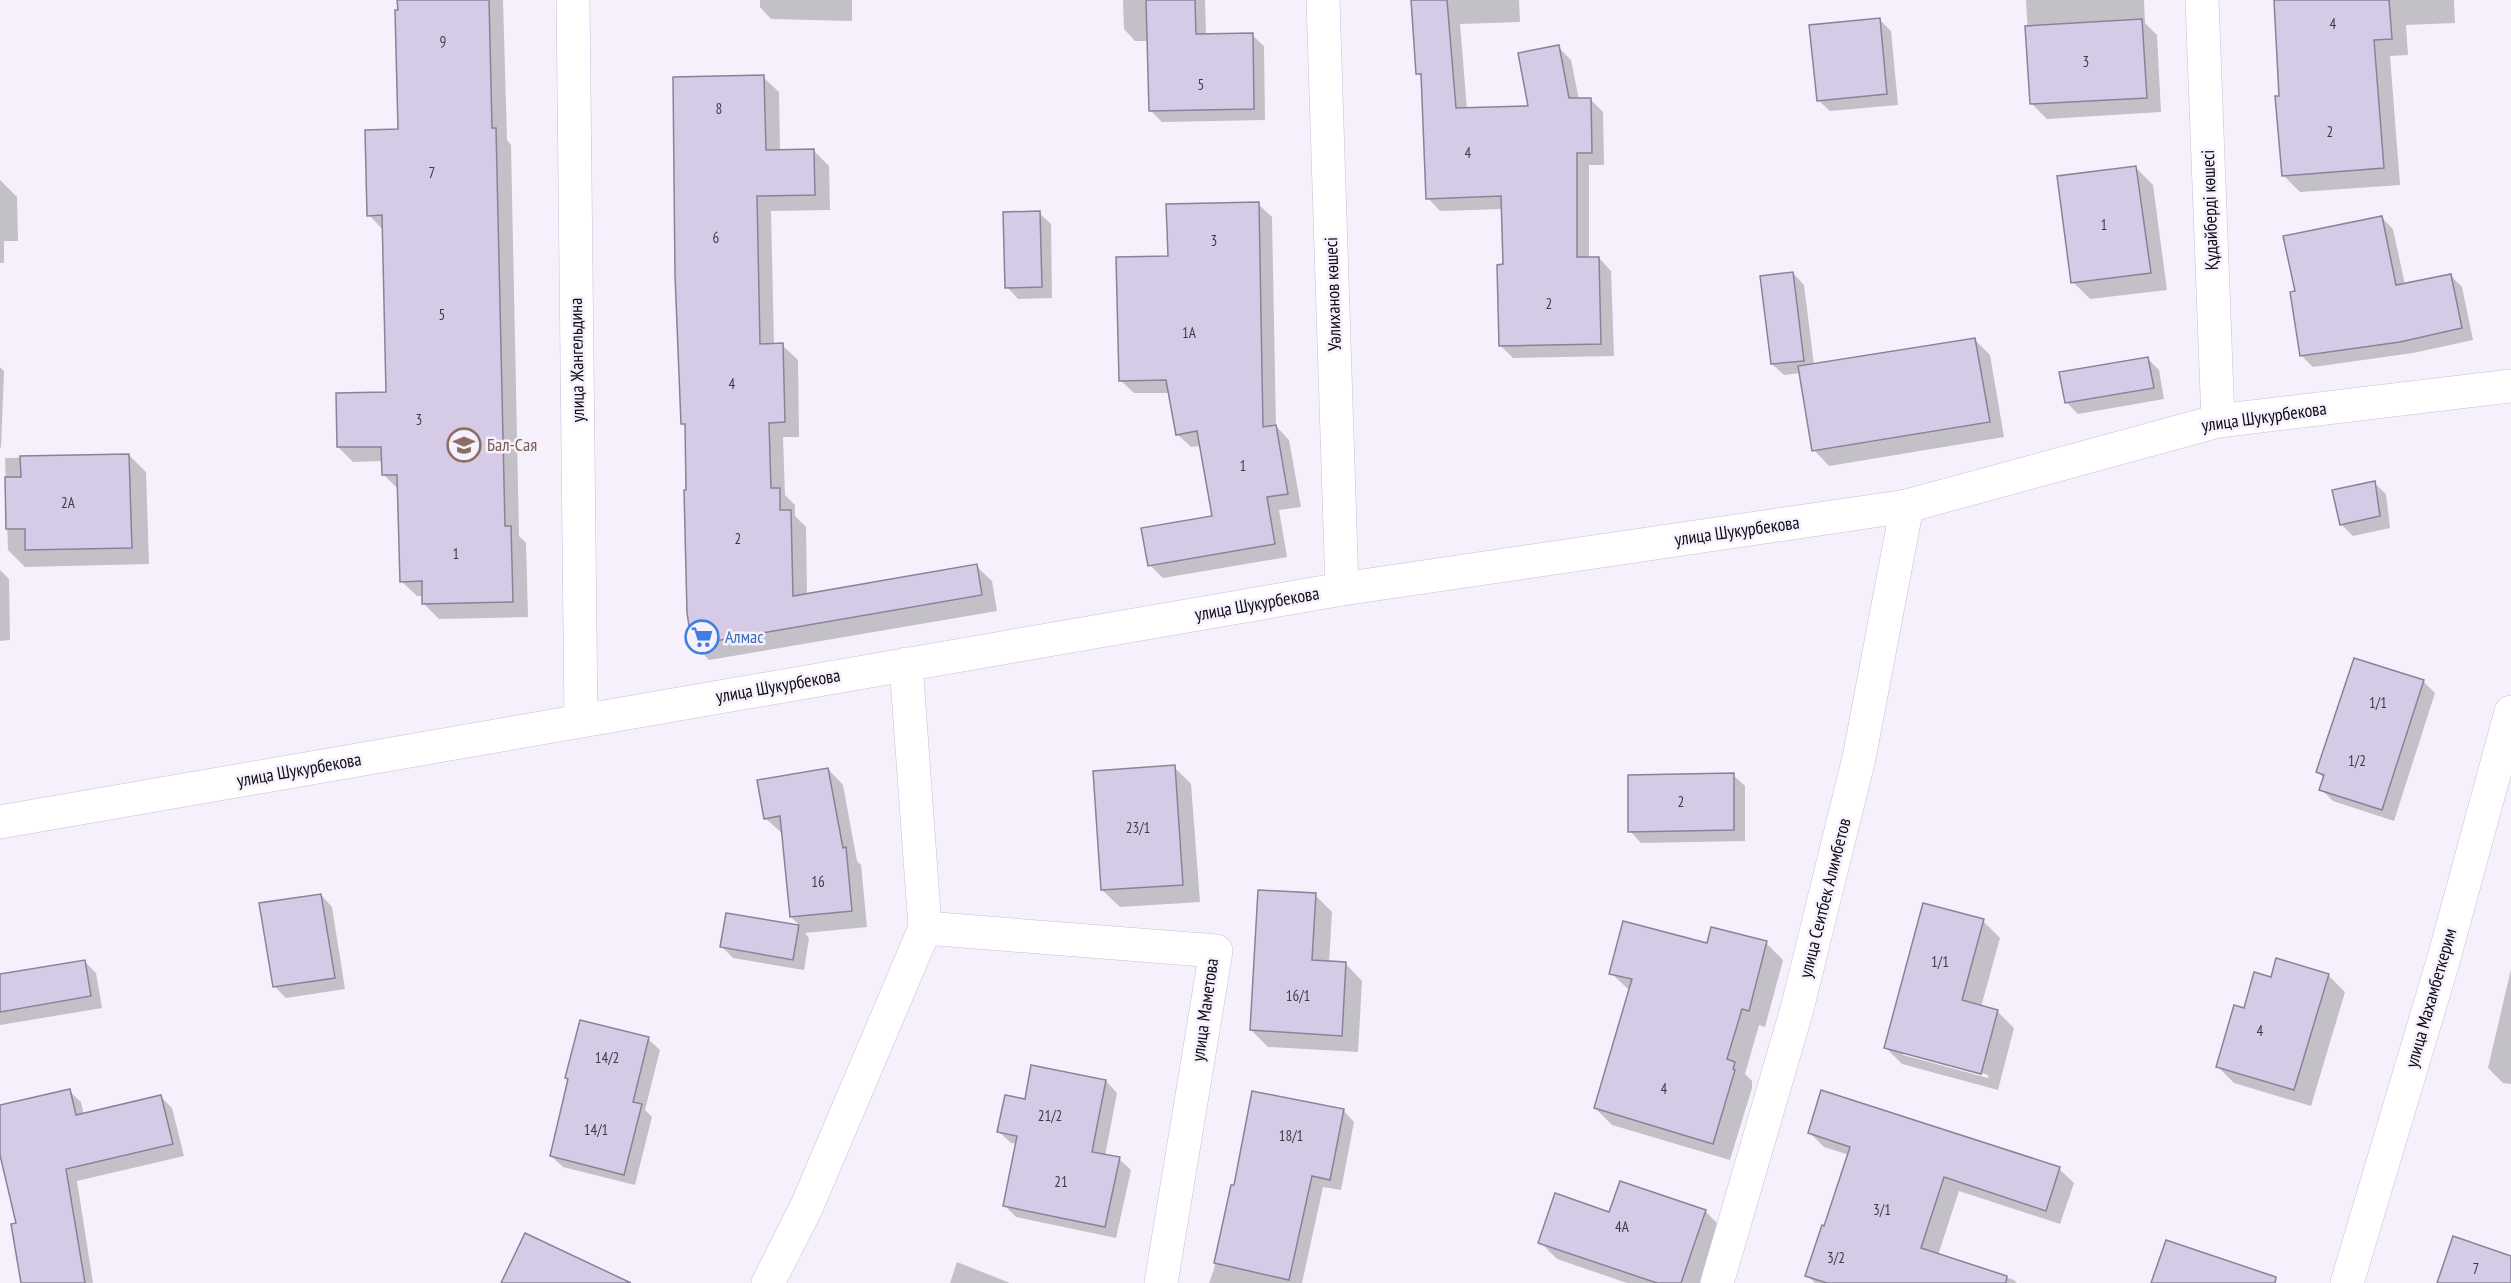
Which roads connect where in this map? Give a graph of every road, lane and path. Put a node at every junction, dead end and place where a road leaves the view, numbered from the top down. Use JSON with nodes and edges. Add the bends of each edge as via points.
{"nodes":[{"id":1,"x":573,"y":0,"type":"edge"},
{"id":2,"x":1323,"y":0,"type":"edge"},
{"id":3,"x":2202,"y":0,"type":"edge"},
{"id":4,"x":2511,"y":386,"type":"edge"},
{"id":5,"x":2218,"y":421,"type":"junction"},
{"id":6,"x":1907,"y":506,"type":"junction"},
{"id":7,"x":1342,"y":589,"type":"junction"},
{"id":8,"x":906,"y":664,"type":"junction"},
{"id":9,"x":2511,"y":712,"type":"edge"},
{"id":10,"x":581,"y":720,"type":"junction"},
{"id":11,"x":0,"y":822,"type":"edge"},
{"id":12,"x":925,"y":928,"type":"junction"},
{"id":13,"x":768,"y":1283,"type":"edge"},
{"id":14,"x":1161,"y":1283,"type":"edge"},
{"id":15,"x":1717,"y":1283,"type":"edge"},
{"id":16,"x":2347,"y":1283,"type":"edge"}],
"edges":[{"from":1,"to":10,"type":"street","name":"улица Жангельдина"},
{"from":2,"to":7,"type":"street","name":"Уәлиханов көшесі"},
{"from":3,"to":5,"type":"street","name":"Құдайберді көшесі"},
{"from":4,"to":5,"type":"street","name":"улица Шукурбекова"},
{"from":5,"to":6,"type":"street","name":"улица Шукурбекова"},
{"from":6,"to":7,"type":"street","name":"улица Шукурбекова"},
{"from":6,"to":15,"type":"street","name":"улица Сеитбек Алимбетов","via":[[1859,758],[1797,1009]]},
{"from":7,"to":8,"type":"street","name":"улица Шукурбекова"},
{"from":8,"to":10,"type":"street","name":"улица Шукурбекова"},
{"from":8,"to":12,"type":"street"},
{"from":9,"to":16,"type":"street","name":"улица Махамбеткерим","via":[[2444,958]]},
{"from":10,"to":11,"type":"street","name":"улица Шукурбекова"},
{"from":12,"to":13,"type":"street","via":[[807,1206]]},
{"from":12,"to":14,"type":"street","name":"улица Маметова","via":[[1216,951]]}]}
